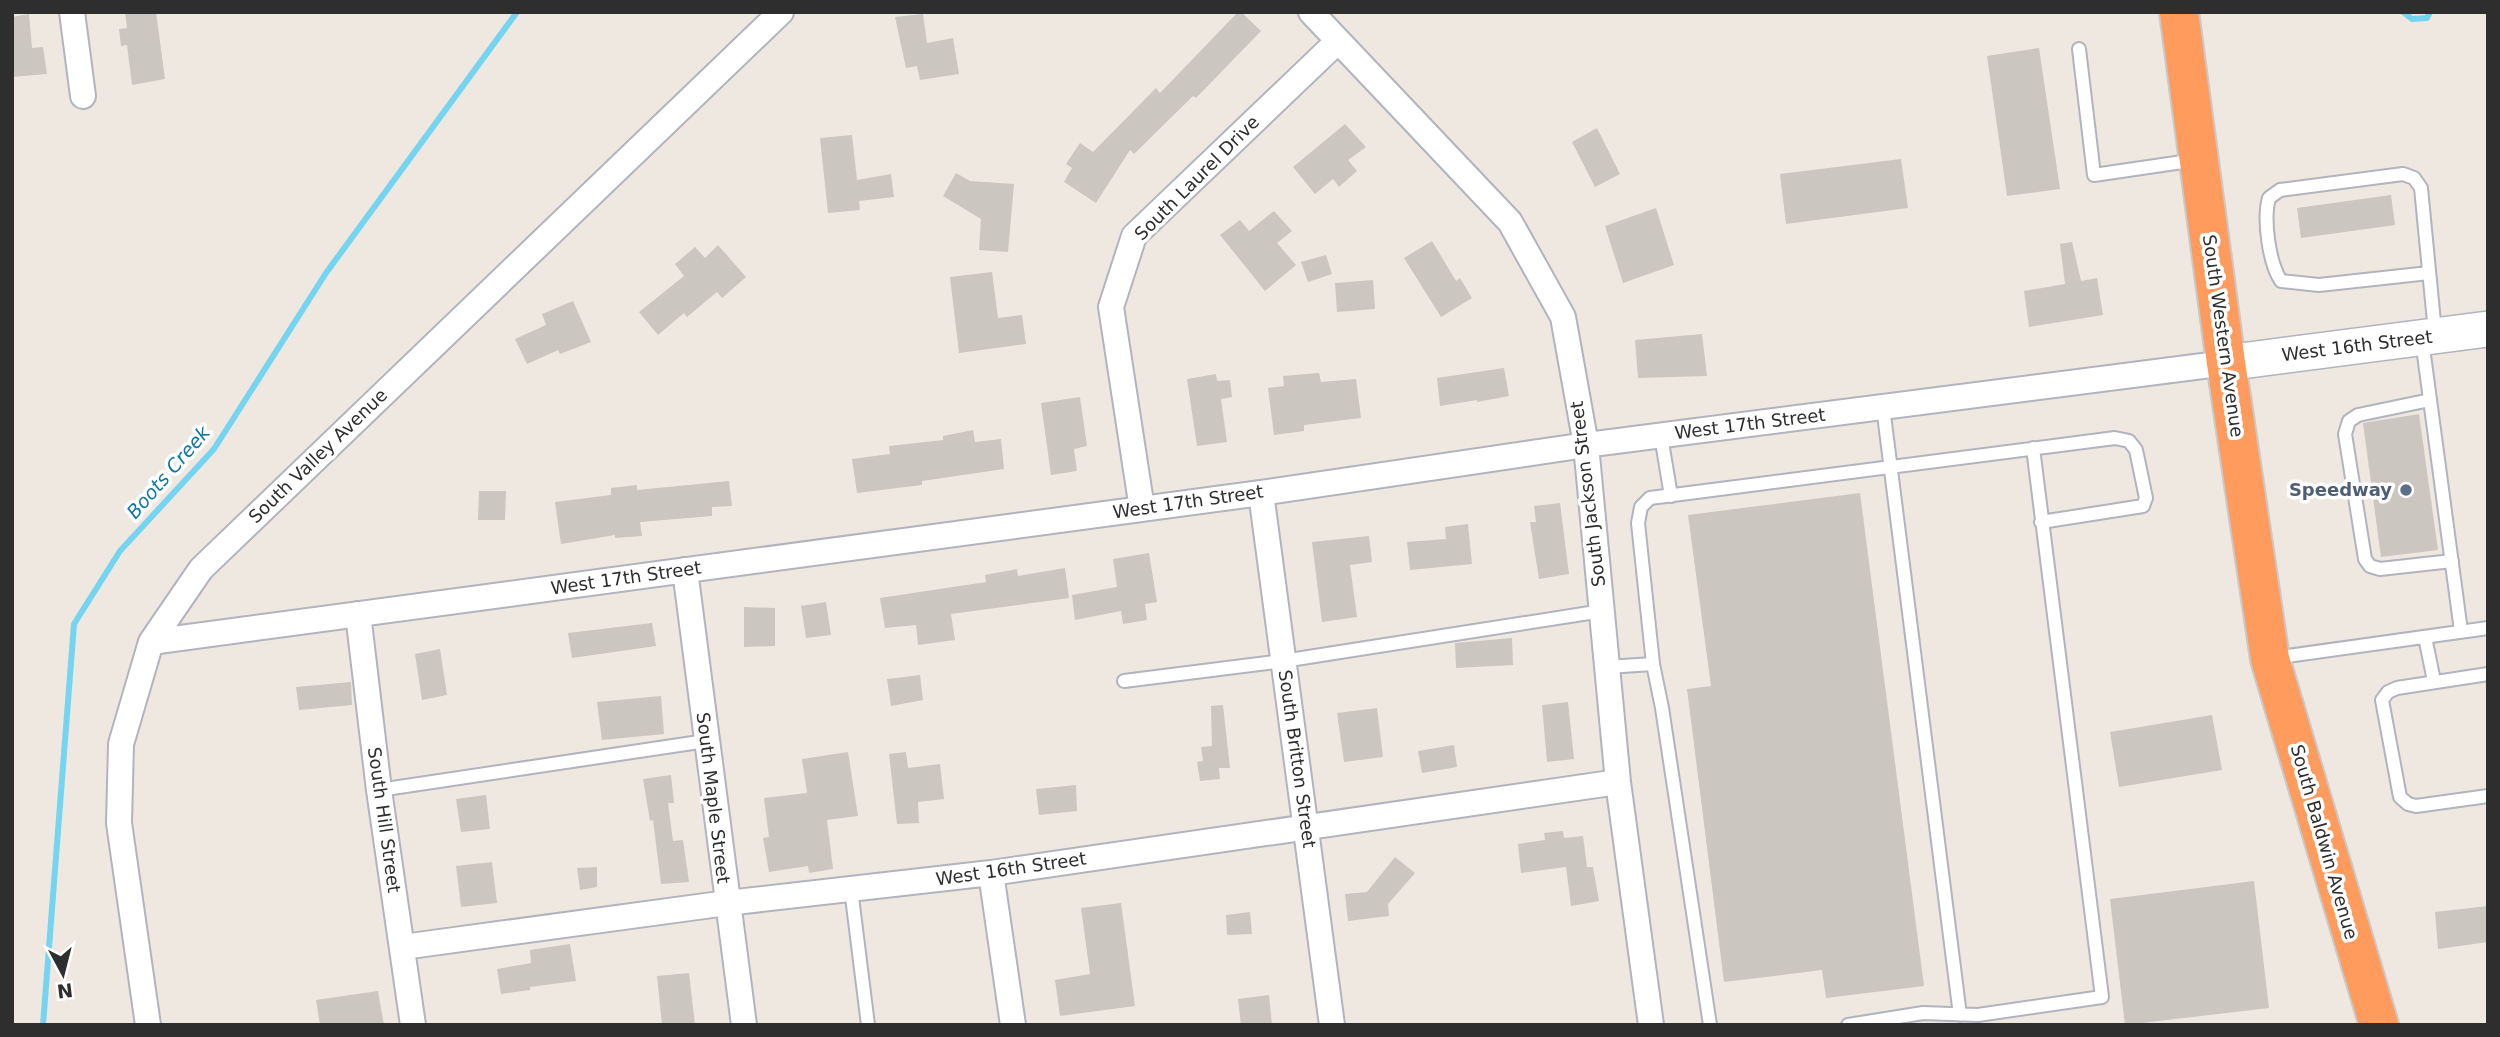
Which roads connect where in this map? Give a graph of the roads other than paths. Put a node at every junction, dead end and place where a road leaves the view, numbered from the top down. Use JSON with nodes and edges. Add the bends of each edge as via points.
{"nodes":[{"id":1,"x":72,"y":12,"type":"edge"},
{"id":2,"x":781,"y":12,"type":"edge"},
{"id":3,"x":1311,"y":12,"type":"edge"},
{"id":4,"x":2179,"y":12,"type":"edge"},
{"id":5,"x":1338,"y":41,"type":"junction"},
{"id":6,"x":2079,"y":49,"type":"dead end"},
{"id":7,"x":83,"y":96,"type":"dead end"},
{"id":8,"x":2200,"y":160,"type":"junction"},
{"id":9,"x":2429,"y":273,"type":"junction"},
{"id":10,"x":2488,"y":329,"type":"edge"},
{"id":11,"x":2428,"y":337,"type":"junction"},
{"id":12,"x":2226,"y":363,"type":"junction"},
{"id":13,"x":2430,"y":400,"type":"junction"},
{"id":14,"x":1883,"y":407,"type":"junction"},
{"id":15,"x":1661,"y":436,"type":"junction"},
{"id":16,"x":1586,"y":445,"type":"junction"},
{"id":17,"x":2033,"y":449,"type":"junction"},
{"id":18,"x":1890,"y":467,"type":"junction"},
{"id":19,"x":1261,"y":493,"type":"junction"},
{"id":20,"x":1671,"y":496,"type":"junction"},
{"id":21,"x":1142,"y":509,"type":"junction"},
{"id":22,"x":2041,"y":522,"type":"junction"},
{"id":23,"x":2452,"y":561,"type":"junction"},
{"id":24,"x":685,"y":570,"type":"junction"},
{"id":25,"x":1602,"y":611,"type":"junction"},
{"id":26,"x":358,"y":614,"type":"junction"},
{"id":27,"x":2488,"y":628,"type":"edge"},
{"id":28,"x":2461,"y":631,"type":"junction"},
{"id":29,"x":2425,"y":637,"type":"junction"},
{"id":30,"x":150,"y":642,"type":"junction"},
{"id":31,"x":2270,"y":659,"type":"junction"},
{"id":32,"x":1283,"y":661,"type":"junction"},
{"id":33,"x":1653,"y":664,"type":"junction"},
{"id":34,"x":1607,"y":667,"type":"junction"},
{"id":35,"x":2488,"y":674,"type":"edge"},
{"id":36,"x":1124,"y":681,"type":"dead end"},
{"id":37,"x":2434,"y":681,"type":"junction"},
{"id":38,"x":706,"y":741,"type":"junction"},
{"id":39,"x":1618,"y":782,"type":"junction"},
{"id":40,"x":379,"y":790,"type":"junction"},
{"id":41,"x":2488,"y":796,"type":"edge"},
{"id":42,"x":1306,"y":826,"type":"junction"},
{"id":43,"x":991,"y":873,"type":"junction"},
{"id":44,"x":851,"y":889,"type":"junction"},
{"id":45,"x":727,"y":903,"type":"junction"},
{"id":46,"x":403,"y":947,"type":"junction"},
{"id":47,"x":1960,"y":1015,"type":"junction"},
{"id":48,"x":148,"y":1025,"type":"edge"},
{"id":49,"x":413,"y":1025,"type":"edge"},
{"id":50,"x":744,"y":1025,"type":"edge"},
{"id":51,"x":868,"y":1025,"type":"edge"},
{"id":52,"x":1013,"y":1025,"type":"edge"},
{"id":53,"x":1332,"y":1025,"type":"edge"},
{"id":54,"x":1651,"y":1025,"type":"edge"},
{"id":55,"x":1710,"y":1025,"type":"edge"},
{"id":56,"x":1848,"y":1025,"type":"edge"},
{"id":57,"x":2379,"y":1025,"type":"edge"}],
"edges":[{"from":1,"to":7,"type":"street"},
{"from":2,"to":30,"type":"street","name":"South Valley Avenue","via":[[201,569]]},
{"from":3,"to":5,"type":"street","name":"South Jackson Street"},
{"from":4,"to":8,"type":"highway","name":"South Western Avenue"},
{"from":5,"to":16,"type":"street","name":"South Jackson Street","via":[[1510,222],[1563,317]]},
{"from":5,"to":21,"type":"street","name":"South Laurel Drive","via":[[1134,236],[1111,307]]},
{"from":6,"to":8,"type":"lane","via":[[2095,175]]},
{"from":8,"to":12,"type":"highway","name":"South Western Avenue"},
{"from":9,"to":9,"type":"lane","via":[[2421,188],[2414,178],[2403,174],[2280,190],[2269,198],[2266,210],[2274,270],[2281,281],[2319,285]]},
{"from":9,"to":11,"type":"lane"},
{"from":10,"to":11,"type":"street","name":"West 16th Street"},
{"from":11,"to":12,"type":"street","name":"West 16th Street"},
{"from":11,"to":13,"type":"lane"},
{"from":12,"to":14,"type":"street","name":"West 17th Street"},
{"from":12,"to":31,"type":"highway","name":"South Western Avenue"},
{"from":13,"to":23,"type":"lane"},
{"from":13,"to":23,"type":"lane","via":[[2358,415],[2349,421],[2344,434],[2365,559],[2370,566],[2380,569]]},
{"from":14,"to":15,"type":"street","name":"West 17th Street"},
{"from":14,"to":18,"type":"lane"},
{"from":15,"to":16,"type":"street","name":"West 17th Street"},
{"from":15,"to":20,"type":"lane"},
{"from":16,"to":19,"type":"street","name":"West 17th Street"},
{"from":16,"to":25,"type":"street","name":"South Jackson Street"},
{"from":17,"to":18,"type":"lane"},
{"from":17,"to":22,"type":"lane"},
{"from":17,"to":22,"type":"lane","via":[[2115,438],[2129,441],[2136,450],[2146,498],[2143,506]]},
{"from":18,"to":20,"type":"lane"},
{"from":18,"to":47,"type":"lane"},
{"from":19,"to":21,"type":"street","name":"West 17th Street"},
{"from":19,"to":32,"type":"street","name":"South Britton Street"},
{"from":20,"to":33,"type":"lane","via":[[1650,498],[1641,507],[1638,523]]},
{"from":21,"to":24,"type":"street","name":"West 17th Street"},
{"from":22,"to":47,"type":"lane","via":[[2102,998]]},
{"from":23,"to":28,"type":"lane"},
{"from":24,"to":26,"type":"street","name":"West 17th Street"},
{"from":24,"to":38,"type":"street","name":"South Maple Street"},
{"from":25,"to":32,"type":"lane"},
{"from":25,"to":34,"type":"street","name":"South Jackson Street"},
{"from":26,"to":30,"type":"street","name":"West 17th Street"},
{"from":26,"to":40,"type":"street","name":"South Hill Street"},
{"from":27,"to":28,"type":"lane"},
{"from":28,"to":29,"type":"lane"},
{"from":29,"to":31,"type":"lane"},
{"from":29,"to":37,"type":"lane"},
{"from":30,"to":48,"type":"street","name":"South Valley Avenue","via":[[121,744],[119,823]]},
{"from":31,"to":57,"type":"highway","name":"South Baldwin Avenue"},
{"from":32,"to":36,"type":"lane"},
{"from":32,"to":42,"type":"street","name":"South Britton Street"},
{"from":33,"to":34,"type":"lane"},
{"from":33,"to":55,"type":"lane"},
{"from":34,"to":39,"type":"street","name":"South Jackson Street"},
{"from":35,"to":37,"type":"lane"},
{"from":37,"to":41,"type":"lane","via":[[2388,692],[2382,701],[2400,797],[2416,806]]},
{"from":38,"to":40,"type":"lane"},
{"from":38,"to":45,"type":"street","name":"South Maple Street"},
{"from":39,"to":42,"type":"street","name":"West 16th Street"},
{"from":39,"to":54,"type":"street","name":"South Jackson Street"},
{"from":40,"to":46,"type":"street","name":"South Hill Street"},
{"from":42,"to":43,"type":"street","name":"West 16th Street"},
{"from":42,"to":53,"type":"street","name":"South Britton Street"},
{"from":43,"to":44,"type":"street","name":"West 16th Street"},
{"from":43,"to":52,"type":"street"},
{"from":44,"to":45,"type":"street","name":"West 16th Street"},
{"from":44,"to":51,"type":"lane"},
{"from":45,"to":46,"type":"street","name":"West 16th Street"},
{"from":45,"to":50,"type":"street","name":"South Maple Street"},
{"from":46,"to":49,"type":"street","name":"South Hill Street"},
{"from":47,"to":56,"type":"lane","via":[[1923,1013]]}]}
